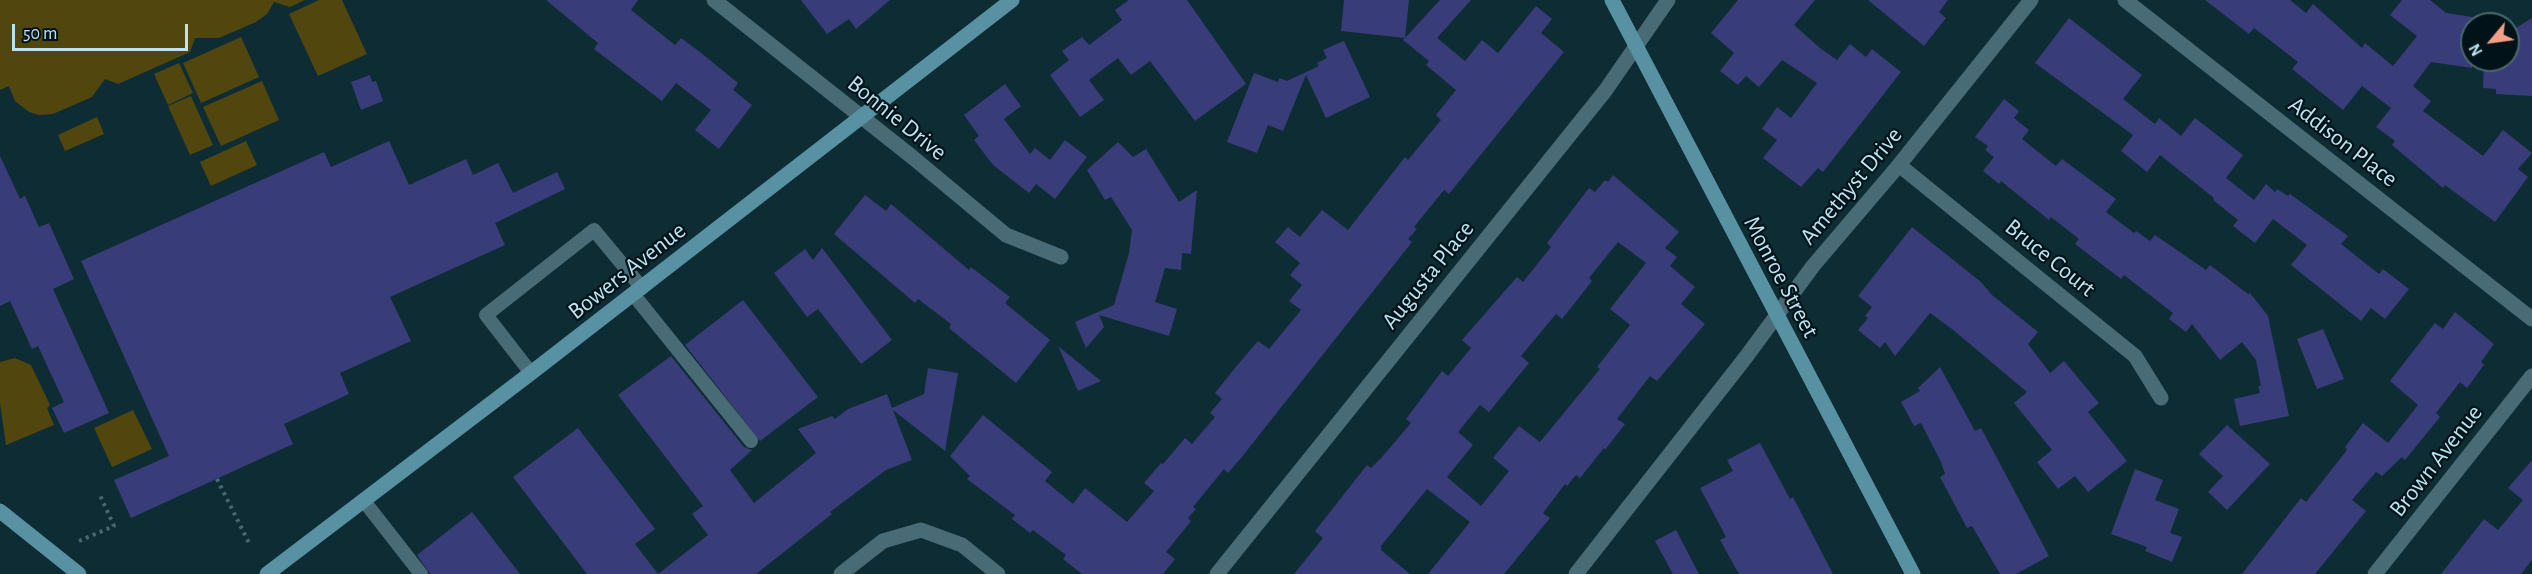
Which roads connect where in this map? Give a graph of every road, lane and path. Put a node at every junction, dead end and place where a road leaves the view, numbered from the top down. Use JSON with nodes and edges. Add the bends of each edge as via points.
{"nodes":[{"id":1,"x":714,"y":0,"type":"edge"},
{"id":2,"x":1012,"y":0,"type":"edge"},
{"id":3,"x":1611,"y":0,"type":"edge"},
{"id":4,"x":1668,"y":0,"type":"edge"},
{"id":5,"x":2031,"y":0,"type":"edge"},
{"id":6,"x":2126,"y":0,"type":"edge"},
{"id":7,"x":1636,"y":47,"type":"junction"},
{"id":8,"x":861,"y":116,"type":"junction"},
{"id":9,"x":1899,"y":165,"type":"junction"},
{"id":10,"x":1061,"y":257,"type":"dead end"},
{"id":11,"x":638,"y":291,"type":"junction"},
{"id":12,"x":1776,"y":317,"type":"junction"},
{"id":13,"x":2532,"y":319,"type":"edge"},
{"id":14,"x":531,"y":373,"type":"junction"},
{"id":15,"x":2532,"y":376,"type":"edge"},
{"id":16,"x":2161,"y":398,"type":"dead end"},
{"id":17,"x":751,"y":441,"type":"dead end"},
{"id":18,"x":217,"y":479,"type":"dead end"},
{"id":19,"x":99,"y":493,"type":"dead end"},
{"id":20,"x":364,"y":501,"type":"junction"},
{"id":21,"x":0,"y":511,"type":"edge"},
{"id":22,"x":79,"y":542,"type":"dead end"},
{"id":23,"x":249,"y":543,"type":"dead end"},
{"id":24,"x":79,"y":574,"type":"edge"},
{"id":25,"x":267,"y":574,"type":"edge"},
{"id":26,"x":421,"y":574,"type":"edge"},
{"id":27,"x":841,"y":574,"type":"edge"},
{"id":28,"x":998,"y":574,"type":"edge"},
{"id":29,"x":1217,"y":574,"type":"edge"},
{"id":30,"x":1576,"y":574,"type":"edge"},
{"id":31,"x":1913,"y":574,"type":"edge"},
{"id":32,"x":2375,"y":574,"type":"edge"}],
"edges":[{"from":1,"to":8,"type":"street","name":"Bonnie Drive"},
{"from":2,"to":8,"type":"main road","name":"Bowers Avenue"},
{"from":3,"to":7,"type":"main road","name":"Monroe Street"},
{"from":4,"to":7,"type":"street","name":"Augusta Place"},
{"from":5,"to":9,"type":"street","name":"Amethyst Drive"},
{"from":6,"to":13,"type":"street","name":"Addison Place"},
{"from":7,"to":12,"type":"main road","name":"Monroe Street"},
{"from":7,"to":29,"type":"street","name":"Augusta Place","via":[[1605,91]]},
{"from":8,"to":10,"type":"street","name":"Bonnie Drive","via":[[1006,235]]},
{"from":8,"to":11,"type":"main road","name":"Bowers Avenue"},
{"from":9,"to":12,"type":"street","name":"Amethyst Drive","via":[[1813,266]]},
{"from":9,"to":16,"type":"street","name":"Bruce Court","via":[[2135,356]]},
{"from":11,"to":14,"type":"main road","name":"Bowers Avenue"},
{"from":11,"to":14,"type":"lane","via":[[594,230],[486,315]]},
{"from":11,"to":17,"type":"lane"},
{"from":12,"to":30,"type":"street","name":"Amethyst Drive"},
{"from":12,"to":31,"type":"main road","name":"Monroe Street"},
{"from":14,"to":20,"type":"main road","name":"Bowers Avenue"},
{"from":15,"to":32,"type":"street","name":"Brown Avenue"},
{"from":18,"to":23,"type":"path"},
{"from":19,"to":22,"type":"path","via":[[114,526]]},
{"from":20,"to":25,"type":"main road","name":"Bowers Avenue"},
{"from":20,"to":26,"type":"lane"},
{"from":21,"to":24,"type":"main road"},
{"from":27,"to":28,"type":"street","via":[[883,541],[921,530],[962,545]]}]}
